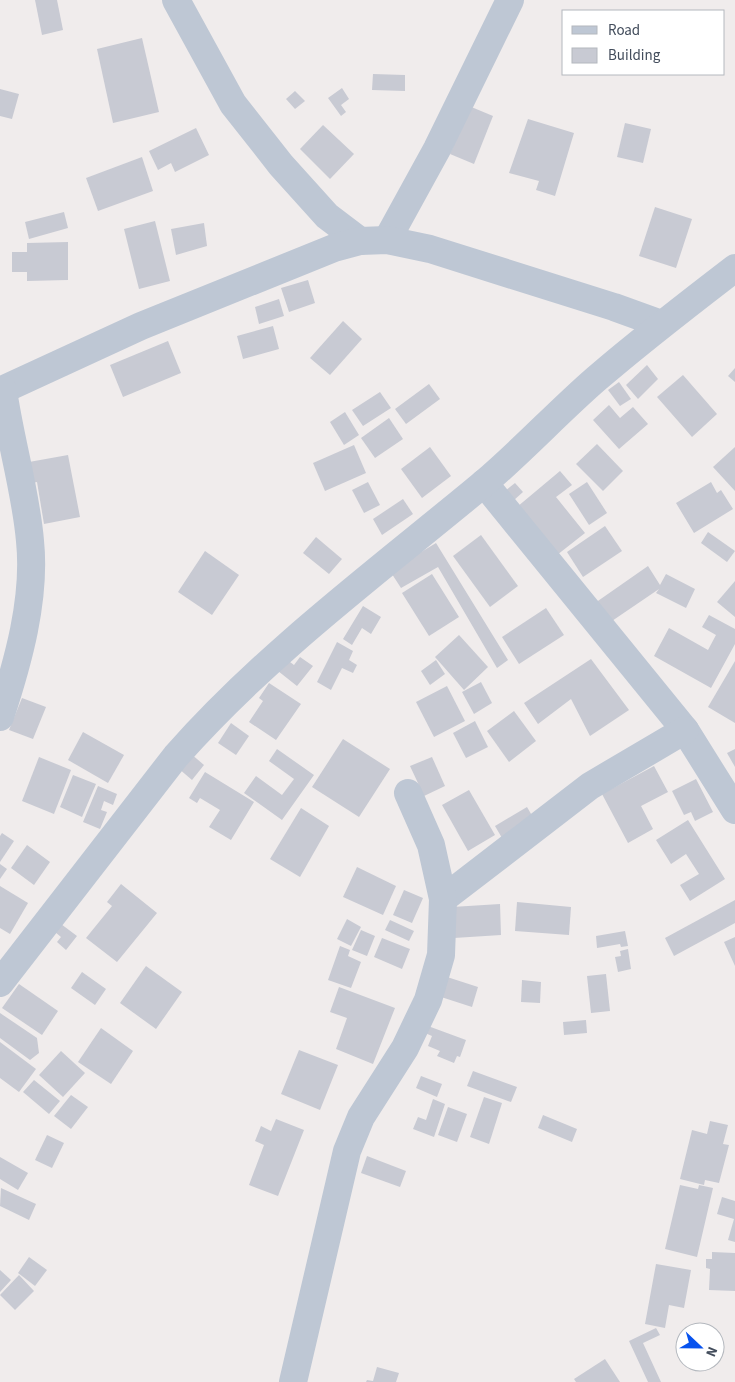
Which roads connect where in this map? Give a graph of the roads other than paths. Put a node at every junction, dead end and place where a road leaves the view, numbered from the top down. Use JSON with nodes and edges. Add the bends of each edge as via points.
{"nodes":[{"id":1,"x":176,"y":0,"type":"edge"},
{"id":2,"x":510,"y":0,"type":"edge"},
{"id":3,"x":373,"y":240,"type":"junction"},
{"id":4,"x":735,"y":268,"type":"edge"},
{"id":5,"x":661,"y":324,"type":"junction"},
{"id":6,"x":2,"y":391,"type":"edge"},
{"id":7,"x":484,"y":483,"type":"junction"},
{"id":8,"x":0,"y":717,"type":"edge"},
{"id":9,"x":684,"y":730,"type":"junction"},
{"id":10,"x":408,"y":793,"type":"dead end"},
{"id":11,"x":735,"y":810,"type":"edge"},
{"id":12,"x":443,"y":899,"type":"junction"},
{"id":13,"x":0,"y":983,"type":"edge"},
{"id":14,"x":293,"y":1382,"type":"edge"}],
"edges":[{"from":1,"to":3,"type":"street","via":[[233,104],[282,165],[327,216]]},
{"from":2,"to":3,"type":"street","via":[[436,150]]},
{"from":3,"to":5,"type":"street","via":[[430,249]]},
{"from":3,"to":6,"type":"street","via":[[334,248],[141,326]]},
{"from":4,"to":5,"type":"street"},
{"from":5,"to":7,"type":"street","via":[[595,379]]},
{"from":6,"to":8,"type":"street","via":[[30,541],[30,581],[20,643]]},
{"from":7,"to":9,"type":"street"},
{"from":7,"to":13,"type":"street","via":[[354,587],[248,680],[206,722],[130,813]]},
{"from":9,"to":11,"type":"street"},
{"from":9,"to":12,"type":"street","via":[[590,786]]},
{"from":10,"to":12,"type":"street","via":[[431,845]]},
{"from":12,"to":14,"type":"street","via":[[440,955],[428,1000],[405,1048],[361,1117],[348,1152]]}]}
